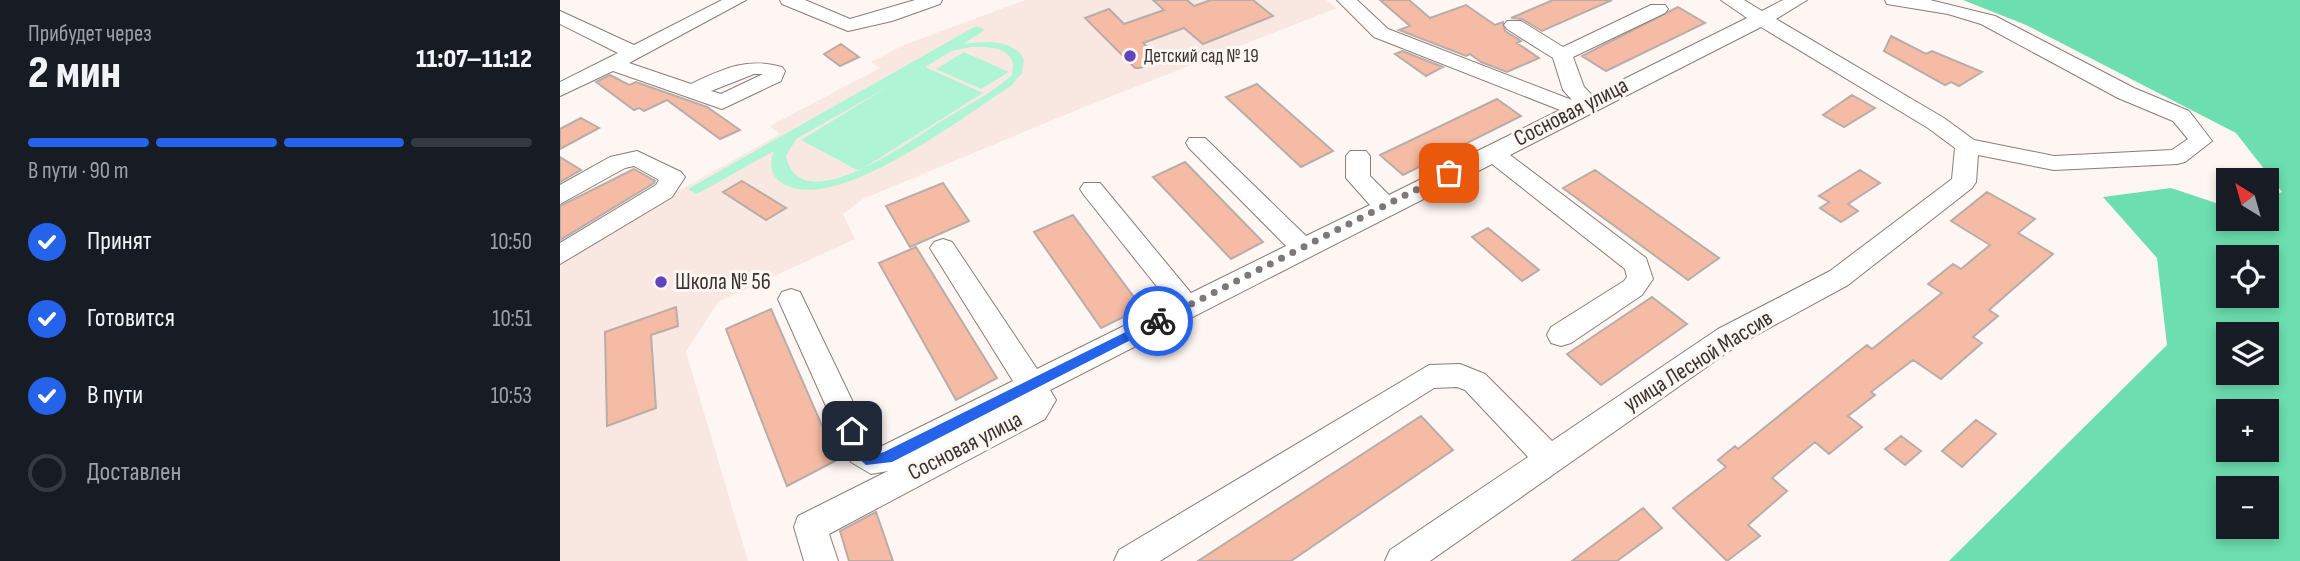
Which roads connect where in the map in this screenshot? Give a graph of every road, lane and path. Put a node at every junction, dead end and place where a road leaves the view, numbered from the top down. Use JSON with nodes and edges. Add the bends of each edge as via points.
{"nodes":[{"id":1,"x":737,"y":0,"type":"edge"},
{"id":2,"x":789,"y":0,"type":"edge"},
{"id":3,"x":933,"y":0,"type":"edge"},
{"id":4,"x":1346,"y":0,"type":"edge"},
{"id":5,"x":1730,"y":0,"type":"edge"},
{"id":6,"x":1798,"y":0,"type":"edge"},
{"id":7,"x":1894,"y":0,"type":"edge"},
{"id":8,"x":1658,"y":9,"type":"dead end"},
{"id":9,"x":560,"y":17,"type":"edge"},
{"id":10,"x":1760,"y":17,"type":"junction"},
{"id":11,"x":1514,"y":26,"type":"dead end"},
{"id":12,"x":635,"y":53,"type":"junction"},
{"id":13,"x":1562,"y":55,"type":"junction"},
{"id":14,"x":611,"y":64,"type":"junction"},
{"id":15,"x":560,"y":90,"type":"edge"},
{"id":16,"x":693,"y":92,"type":"dead end"},
{"id":17,"x":1583,"y":106,"type":"junction"},
{"id":18,"x":1197,"y":143,"type":"dead end"},
{"id":19,"x":1967,"y":146,"type":"junction"},
{"id":20,"x":1492,"y":152,"type":"junction"},
{"id":21,"x":1358,"y":156,"type":"dead end"},
{"id":22,"x":1092,"y":189,"type":"dead end"},
{"id":23,"x":560,"y":196,"type":"edge"},
{"id":24,"x":1385,"y":206,"type":"junction"},
{"id":25,"x":1303,"y":247,"type":"junction"},
{"id":26,"x":943,"y":248,"type":"dead end"},
{"id":27,"x":560,"y":255,"type":"edge"},
{"id":28,"x":791,"y":299,"type":"dead end"},
{"id":29,"x":1187,"y":306,"type":"junction"},
{"id":30,"x":1561,"y":335,"type":"dead end"},
{"id":31,"x":1031,"y":385,"type":"junction"},
{"id":32,"x":1549,"y":458,"type":"junction"},
{"id":33,"x":821,"y":561,"type":"edge"},
{"id":34,"x":1131,"y":561,"type":"edge"},
{"id":35,"x":1402,"y":561,"type":"edge"}],
"edges":[{"from":1,"to":12,"type":"street"},
{"from":2,"to":3,"type":"street","via":[[848,25]]},
{"from":4,"to":17,"type":"street","via":[[1381,33]]},
{"from":5,"to":10,"type":"street"},
{"from":6,"to":10,"type":"street","name":"Сосновая улица"},
{"from":7,"to":19,"type":"street","via":[[1988,20],[2126,93],[2180,116],[2201,142],[2177,157],[2054,163]]},
{"from":8,"to":13,"type":"street"},
{"from":9,"to":12,"type":"street"},
{"from":10,"to":17,"type":"street","name":"Сосновая улица"},
{"from":10,"to":19,"type":"street"},
{"from":11,"to":13,"type":"street"},
{"from":12,"to":14,"type":"street"},
{"from":13,"to":17,"type":"street"},
{"from":14,"to":15,"type":"street"},
{"from":14,"to":16,"type":"street"},
{"from":17,"to":20,"type":"street","name":"Сосновая улица"},
{"from":18,"to":25,"type":"street"},
{"from":19,"to":32,"type":"street","name":"улица Лесной Массив","via":[[1964,181],[1839,278],[1728,337]]},
{"from":20,"to":24,"type":"street","name":"Сосновая улица"},
{"from":20,"to":30,"type":"street","via":[[1637,265],[1640,279],[1633,288]]},
{"from":21,"to":24,"type":"street","via":[[1358,178]]},
{"from":22,"to":29,"type":"street"},
{"from":23,"to":27,"type":"street","via":[[618,162],[637,158],[673,177],[664,191]]},
{"from":24,"to":25,"type":"street","name":"Сосновая улица"},
{"from":25,"to":29,"type":"street","name":"Сосновая улица"},
{"from":26,"to":31,"type":"street"},
{"from":28,"to":31,"type":"street","via":[[862,453],[871,461]]},
{"from":29,"to":31,"type":"street","name":"Сосновая улица"},
{"from":31,"to":33,"type":"street","name":"Сосновая улица","via":[[1041,400],[1035,410],[810,527]]},
{"from":32,"to":34,"type":"street","via":[[1475,382],[1460,375],[1429,377]]},
{"from":32,"to":35,"type":"street","name":"улица Лесной Массив"}]}
